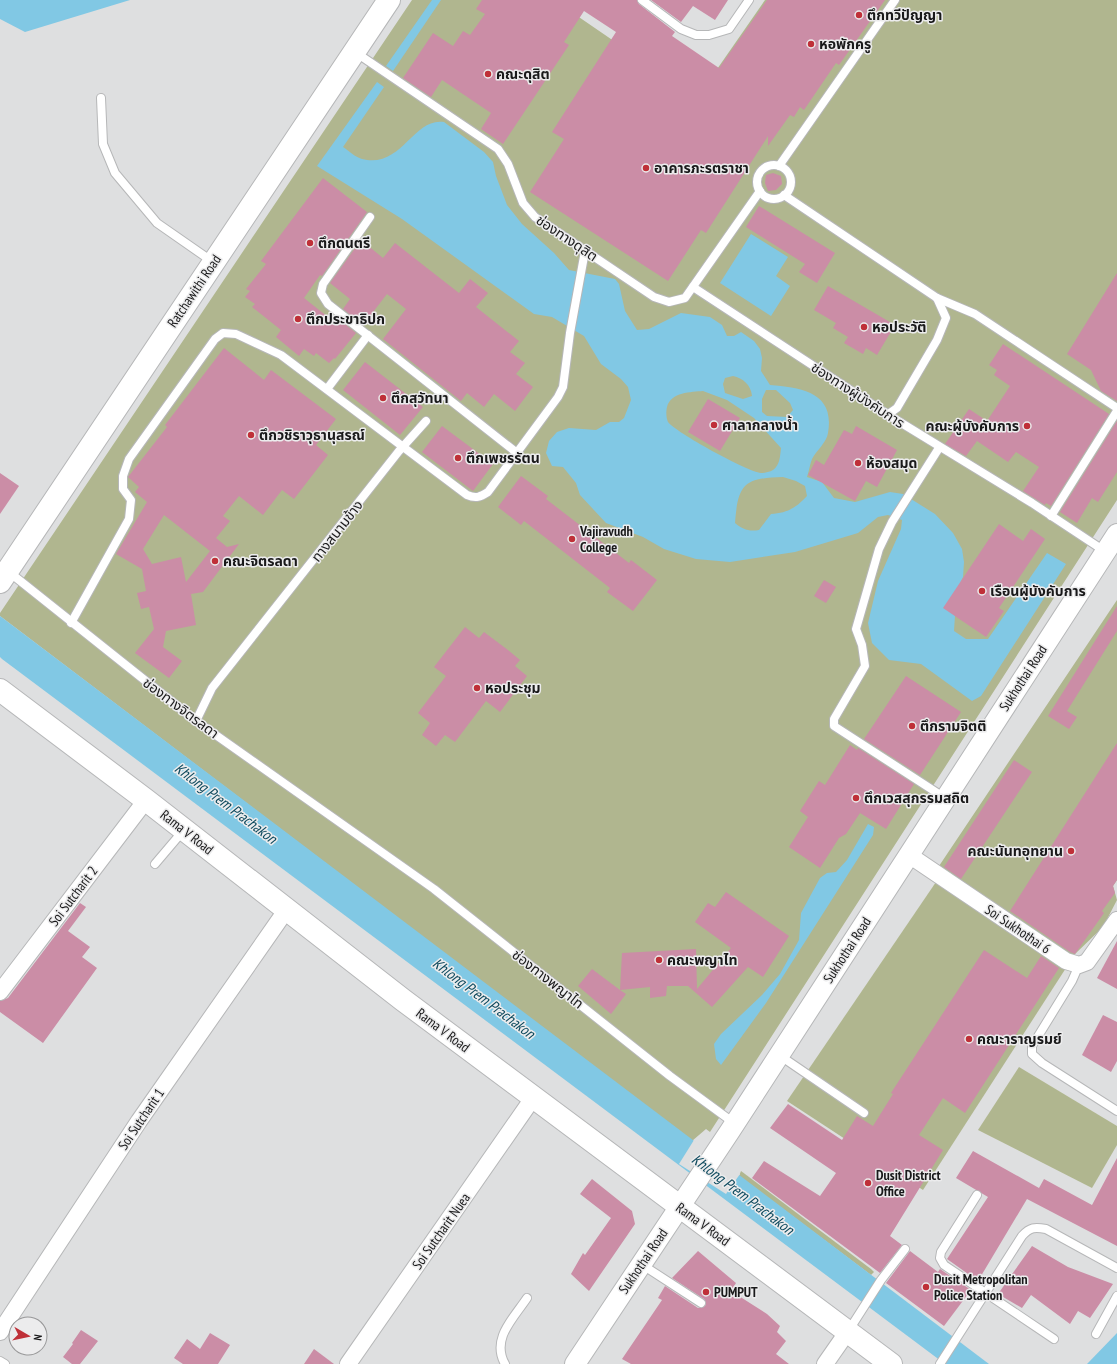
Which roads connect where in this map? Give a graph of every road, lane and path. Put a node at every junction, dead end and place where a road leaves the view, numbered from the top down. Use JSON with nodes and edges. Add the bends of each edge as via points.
{"nodes":[{"id":1,"x":389,"y":0,"type":"edge"},
{"id":2,"x":642,"y":0,"type":"edge"},
{"id":3,"x":749,"y":0,"type":"edge"},
{"id":4,"x":895,"y":0,"type":"edge"},
{"id":5,"x":354,"y":51,"type":"junction"},
{"id":6,"x":101,"y":98,"type":"dead end"},
{"id":7,"x":779,"y":166,"type":"junction"},
{"id":8,"x":760,"y":191,"type":"junction"},
{"id":9,"x":784,"y":195,"type":"junction"},
{"id":10,"x":370,"y":217,"type":"dead end"},
{"id":11,"x":585,"y":251,"type":"junction"},
{"id":12,"x":214,"y":262,"type":"junction"},
{"id":13,"x":693,"y":287,"type":"junction"},
{"id":14,"x":937,"y":298,"type":"junction"},
{"id":15,"x":368,"y":335,"type":"junction"},
{"id":16,"x":327,"y":389,"type":"junction"},
{"id":17,"x":1117,"y":410,"type":"edge"},
{"id":18,"x":887,"y":414,"type":"junction"},
{"id":19,"x":426,"y":421,"type":"dead end"},
{"id":20,"x":404,"y":446,"type":"junction"},
{"id":21,"x":939,"y":448,"type":"junction"},
{"id":22,"x":517,"y":453,"type":"junction"},
{"id":23,"x":1051,"y":516,"type":"junction"},
{"id":24,"x":1117,"y":534,"type":"edge"},
{"id":25,"x":1106,"y":552,"type":"junction"},
{"id":26,"x":4,"y":576,"type":"edge"},
{"id":27,"x":72,"y":623,"type":"junction"},
{"id":28,"x":0,"y":690,"type":"edge"},
{"id":29,"x":196,"y":721,"type":"junction"},
{"id":30,"x":946,"y":798,"type":"junction"},
{"id":31,"x":146,"y":800,"type":"junction"},
{"id":32,"x":184,"y":830,"type":"junction"},
{"id":33,"x":361,"y":837,"type":"joint"},
{"id":34,"x":909,"y":855,"type":"junction"},
{"id":35,"x":155,"y":864,"type":"dead end"},
{"id":36,"x":287,"y":909,"type":"junction"},
{"id":37,"x":1117,"y":920,"type":"edge"},
{"id":38,"x":1079,"y":965,"type":"junction"},
{"id":39,"x":0,"y":992,"type":"edge"},
{"id":40,"x":778,"y":1055,"type":"junction"},
{"id":41,"x":533,"y":1098,"type":"junction"},
{"id":42,"x":1117,"y":1112,"type":"edge"},
{"id":43,"x":864,"y":1113,"type":"dead end"},
{"id":44,"x":734,"y":1123,"type":"junction"},
{"id":45,"x":977,"y":1195,"type":"dead end"},
{"id":46,"x":679,"y":1207,"type":"junction"},
{"id":47,"x":905,"y":1248,"type":"dead end"},
{"id":48,"x":641,"y":1264,"type":"junction"},
{"id":49,"x":1117,"y":1268,"type":"edge"},
{"id":50,"x":985,"y":1294,"type":"junction"},
{"id":51,"x":1117,"y":1296,"type":"edge"},
{"id":52,"x":527,"y":1298,"type":"dead end"},
{"id":53,"x":701,"y":1303,"type":"dead end"},
{"id":54,"x":848,"y":1331,"type":"junction"},
{"id":55,"x":0,"y":1332,"type":"edge"},
{"id":56,"x":1096,"y":1334,"type":"dead end"},
{"id":57,"x":1054,"y":1339,"type":"dead end"},
{"id":58,"x":0,"y":1361,"type":"edge"},
{"id":59,"x":5,"y":1364,"type":"edge"},
{"id":60,"x":348,"y":1364,"type":"edge"},
{"id":61,"x":504,"y":1364,"type":"edge"},
{"id":62,"x":575,"y":1364,"type":"edge"},
{"id":63,"x":825,"y":1364,"type":"edge"},
{"id":64,"x":891,"y":1364,"type":"edge"},
{"id":65,"x":940,"y":1364,"type":"edge"}],
"edges":[{"from":1,"to":5,"type":"main road","name":"Ratchawithi Road"},
{"from":2,"to":3,"type":"lane","via":[[681,29],[696,35],[709,35],[729,29]]},
{"from":4,"to":7,"type":"lane"},
{"from":5,"to":11,"type":"lane","name":"ช่องทางดุสิต","via":[[498,149],[508,164],[523,203],[535,217]]},
{"from":5,"to":12,"type":"main road","name":"Ratchawithi Road"},
{"from":6,"to":12,"type":"lane","via":[[103,144],[115,173],[157,223]]},
{"from":7,"to":8,"type":"lane","via":[[771,165],[761,171],[757,181]]},
{"from":7,"to":9,"type":"lane","via":[[786,170],[791,180]]},
{"from":8,"to":9,"type":"lane","via":[[769,198],[780,198]]},
{"from":8,"to":13,"type":"lane","name":"ช่องทางดุสิต"},
{"from":9,"to":14,"type":"lane"},
{"from":10,"to":15,"type":"lane","via":[[323,284],[321,293],[328,304]]},
{"from":11,"to":13,"type":"lane","name":"ช่องทางดุสิต","via":[[654,297],[668,302],[685,298]]},
{"from":11,"to":22,"type":"lane","via":[[563,387]]},
{"from":12,"to":26,"type":"main road","name":"Ratchawithi Road"},
{"from":13,"to":18,"type":"lane","name":"ช่องทางผู้บังคับการ"},
{"from":14,"to":17,"type":"lane","via":[[975,314]]},
{"from":14,"to":18,"type":"lane","via":[[946,318],[937,340],[897,408]]},
{"from":15,"to":16,"type":"lane"},
{"from":15,"to":22,"type":"lane"},
{"from":16,"to":20,"type":"lane"},
{"from":16,"to":27,"type":"lane","via":[[281,355],[251,340],[236,334],[223,333],[215,338],[129,459],[123,476],[123,489],[131,500],[130,518]]},
{"from":17,"to":23,"type":"lane"},
{"from":18,"to":21,"type":"lane","name":"ช่องทางผู้บังคับการ"},
{"from":19,"to":20,"type":"lane","name":"ทางสนามข้าง"},
{"from":20,"to":22,"type":"lane","via":[[474,498],[488,492]]},
{"from":20,"to":29,"type":"lane","name":"ทางสนามข้าง","via":[[212,688]]},
{"from":21,"to":23,"type":"lane","name":"ช่องทางผู้บังคับการ"},
{"from":21,"to":30,"type":"lane","via":[[892,522],[879,549],[856,629],[862,645],[865,666],[834,720],[834,726]]},
{"from":23,"to":25,"type":"lane","name":"ช่องทางผู้บังคับการ"},
{"from":24,"to":25,"type":"street","name":"Sukhothai Road"},
{"from":25,"to":30,"type":"street","name":"Sukhothai Road"},
{"from":26,"to":27,"type":"lane","name":"ช่องทางจิตรลดา"},
{"from":27,"to":29,"type":"lane","name":"ช่องทางจิตรลดา"},
{"from":28,"to":31,"type":"main road","name":"Rama V Road"},
{"from":29,"to":33,"type":"lane","name":"ช่องทางจิตรลดา"},
{"from":30,"to":34,"type":"street","name":"Sukhothai Road"},
{"from":31,"to":32,"type":"main road","name":"Rama V Road"},
{"from":31,"to":39,"type":"street","name":"Soi Sutcharit 2"},
{"from":32,"to":35,"type":"lane"},
{"from":32,"to":36,"type":"main road","name":"Rama V Road"},
{"from":33,"to":44,"type":"lane","name":"ช่องทางพญาไท","via":[[434,889],[670,1076]]},
{"from":34,"to":38,"type":"street","name":"Soi Sukhothai 6","via":[[1066,961]]},
{"from":34,"to":40,"type":"street","name":"Sukhothai Road"},
{"from":36,"to":41,"type":"main road","name":"Rama V Road"},
{"from":36,"to":55,"type":"street","name":"Soi Sutcharit 1","via":[[139,1121]]},
{"from":37,"to":38,"type":"street","via":[[1087,962]]},
{"from":38,"to":42,"type":"lane","via":[[1032,1046],[1032,1054]]},
{"from":40,"to":43,"type":"lane"},
{"from":40,"to":44,"type":"street","name":"Sukhothai Road"},
{"from":41,"to":46,"type":"main road","name":"Rama V Road"},
{"from":41,"to":60,"type":"street","name":"Soi Sutcharit Nuea"},
{"from":44,"to":46,"type":"street","name":"Sukhothai Road"},
{"from":45,"to":50,"type":"lane","via":[[941,1252],[940,1258],[944,1265]]},
{"from":46,"to":48,"type":"street","name":"Sukhothai Road"},
{"from":46,"to":54,"type":"main road","name":"Rama V Road"},
{"from":47,"to":54,"type":"lane"},
{"from":48,"to":53,"type":"lane"},
{"from":48,"to":62,"type":"street","name":"Sukhothai Road"},
{"from":49,"to":50,"type":"lane","via":[[1046,1229],[1028,1228]]},
{"from":50,"to":57,"type":"lane"},
{"from":50,"to":65,"type":"lane"},
{"from":51,"to":56,"type":"lane"},
{"from":52,"to":61,"type":"lane","via":[[502,1336],[500,1350]]},
{"from":54,"to":63,"type":"street"},
{"from":54,"to":64,"type":"main road","name":"Rama V Road"},
{"from":58,"to":59,"type":"lane"}]}
